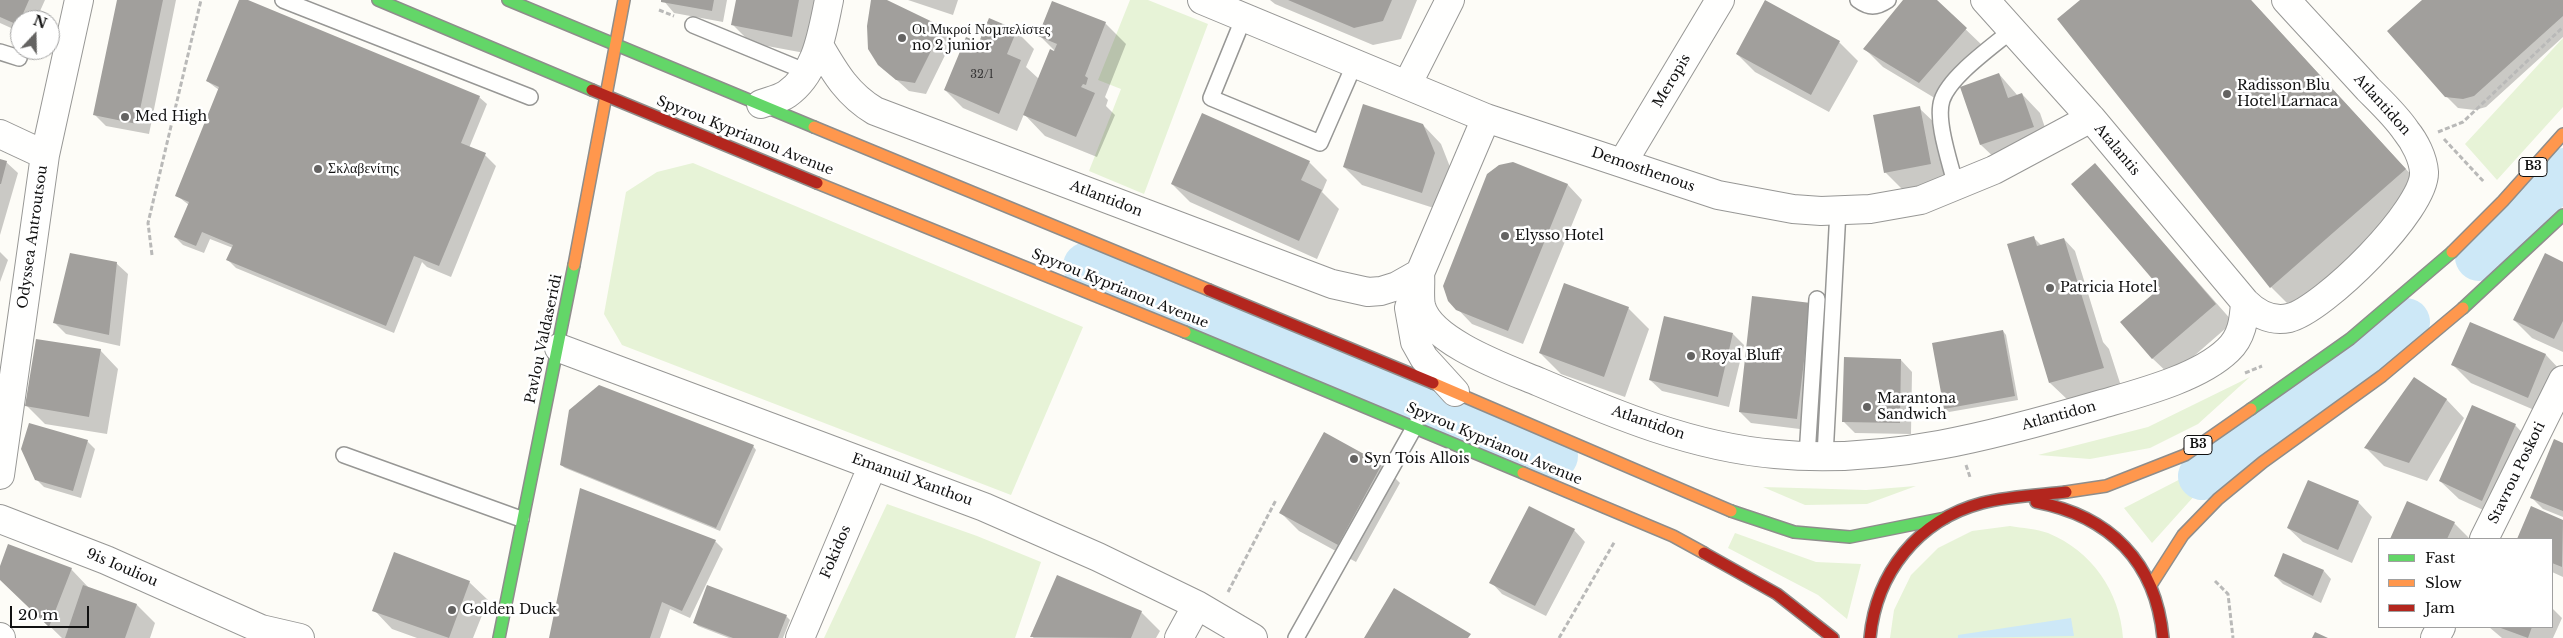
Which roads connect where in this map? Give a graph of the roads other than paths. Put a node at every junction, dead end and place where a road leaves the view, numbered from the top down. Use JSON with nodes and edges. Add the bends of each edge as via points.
{"nodes":[{"id":1,"x":79,"y":0,"type":"edge"},
{"id":2,"x":283,"y":0,"type":"edge"},
{"id":3,"x":378,"y":0,"type":"edge"},
{"id":4,"x":508,"y":0,"type":"edge"},
{"id":5,"x":624,"y":0,"type":"edge"},
{"id":6,"x":829,"y":0,"type":"edge"},
{"id":7,"x":1202,"y":0,"type":"edge"},
{"id":8,"x":1450,"y":0,"type":"edge"},
{"id":9,"x":1720,"y":0,"type":"edge"},
{"id":10,"x":1858,"y":0,"type":"edge"},
{"id":11,"x":1888,"y":0,"type":"edge"},
{"id":12,"x":1985,"y":0,"type":"edge"},
{"id":13,"x":2286,"y":0,"type":"edge"},
{"id":14,"x":1244,"y":17,"type":"junction"},
{"id":15,"x":693,"y":25,"type":"dead end"},
{"id":16,"x":2012,"y":30,"type":"junction"},
{"id":17,"x":616,"y":45,"type":"junction"},
{"id":18,"x":820,"y":47,"type":"junction"},
{"id":19,"x":1355,"y":63,"type":"junction"},
{"id":20,"x":807,"y":72,"type":"junction"},
{"id":21,"x":1407,"y":85,"type":"junction"},
{"id":22,"x":608,"y":95,"type":"junction"},
{"id":23,"x":530,"y":97,"type":"dead end"},
{"id":24,"x":761,"y":104,"type":"junction"},
{"id":25,"x":1486,"y":118,"type":"junction"},
{"id":26,"x":2090,"y":118,"type":"junction"},
{"id":27,"x":0,"y":134,"type":"edge"},
{"id":28,"x":2563,"y":134,"type":"edge"},
{"id":29,"x":45,"y":155,"type":"junction"},
{"id":30,"x":1623,"y":162,"type":"junction"},
{"id":31,"x":1956,"y":187,"type":"junction"},
{"id":32,"x":1838,"y":210,"type":"junction"},
{"id":33,"x":2563,"y":215,"type":"edge"},
{"id":34,"x":1420,"y":273,"type":"junction"},
{"id":35,"x":1817,"y":299,"type":"dead end"},
{"id":36,"x":2245,"y":302,"type":"junction"},
{"id":37,"x":559,"y":348,"type":"junction"},
{"id":38,"x":2563,"y":380,"type":"edge"},
{"id":39,"x":1455,"y":392,"type":"junction"},
{"id":40,"x":1415,"y":426,"type":"junction"},
{"id":41,"x":344,"y":455,"type":"dead end"},
{"id":42,"x":1816,"y":456,"type":"junction"},
{"id":43,"x":872,"y":466,"type":"junction"},
{"id":44,"x":0,"y":475,"type":"edge"},
{"id":45,"x":2022,"y":499,"type":"junction"},
{"id":46,"x":1945,"y":518,"type":"junction"},
{"id":47,"x":0,"y":519,"type":"edge"},
{"id":48,"x":521,"y":519,"type":"junction"},
{"id":49,"x":2484,"y":538,"type":"edge"},
{"id":50,"x":2150,"y":585,"type":"junction"},
{"id":51,"x":1197,"y":606,"type":"junction"},
{"id":52,"x":260,"y":634,"type":"edge"},
{"id":53,"x":300,"y":638,"type":"edge"},
{"id":54,"x":499,"y":638,"type":"edge"},
{"id":55,"x":800,"y":638,"type":"edge"},
{"id":56,"x":1179,"y":638,"type":"edge"},
{"id":57,"x":1254,"y":638,"type":"edge"},
{"id":58,"x":1296,"y":638,"type":"edge"},
{"id":59,"x":1833,"y":638,"type":"edge"},
{"id":60,"x":1870,"y":638,"type":"edge"},
{"id":61,"x":2163,"y":638,"type":"edge"}],
"edges":[{"from":1,"to":29,"type":"street","name":"Odyssea Antroutsou"},
{"from":2,"to":23,"type":"lane"},
{"from":3,"to":22,"type":"main road","name":"Spyrou Kyprianou Avenue"},
{"from":4,"to":17,"type":"main road"},
{"from":5,"to":17,"type":"main road","name":"Pavlou Valdaseridi"},
{"from":6,"to":18,"type":"street"},
{"from":7,"to":14,"type":"street","name":"Demosthenous"},
{"from":8,"to":21,"type":"street"},
{"from":9,"to":30,"type":"street","name":"Meropis"},
{"from":10,"to":11,"type":"lane","via":[[1868,7],[1879,6]]},
{"from":12,"to":16,"type":"street","name":"Atalantis"},
{"from":13,"to":36,"type":"street","name":"Atlantidon","via":[[2405,129],[2425,136],[2424,172],[2422,186],[2399,225],[2305,312],[2278,319],[2256,313]]},
{"from":14,"to":19,"type":"street","name":"Demosthenous"},
{"from":14,"to":19,"type":"lane","via":[[1211,98],[1320,143]]},
{"from":15,"to":20,"type":"lane"},
{"from":16,"to":26,"type":"street","name":"Atalantis"},
{"from":16,"to":31,"type":"lane","via":[[1951,84],[1942,101],[1941,118]]},
{"from":17,"to":22,"type":"main road","name":"Pavlou Valdaseridi"},
{"from":17,"to":24,"type":"main road"},
{"from":18,"to":20,"type":"street"},
{"from":18,"to":34,"type":"street","name":"Atlantidon","via":[[842,84],[862,104],[875,111],[1264,259],[1332,284],[1368,292],[1397,286]]},
{"from":19,"to":21,"type":"street","name":"Demosthenous"},
{"from":20,"to":24,"type":"street","via":[[786,95]]},
{"from":21,"to":25,"type":"street","name":"Demosthenous"},
{"from":22,"to":37,"type":"main road","name":"Pavlou Valdaseridi"},
{"from":22,"to":40,"type":"main road","name":"Spyrou Kyprianou Avenue"},
{"from":24,"to":39,"type":"main road"},
{"from":25,"to":30,"type":"street","name":"Demosthenous"},
{"from":25,"to":34,"type":"street","name":"Atlantidon"},
{"from":26,"to":31,"type":"street","name":"Demosthenous"},
{"from":26,"to":36,"type":"street","name":"Atalantis"},
{"from":27,"to":29,"type":"street"},
{"from":28,"to":45,"type":"main road","number":"B3","via":[[2454,250],[2350,339],[2185,455],[2106,486]]},
{"from":29,"to":44,"type":"street","name":"Odyssea Antroutsou"},
{"from":30,"to":32,"type":"street","name":"Demosthenous","via":[[1735,199],[1793,209]]},
{"from":31,"to":32,"type":"street","name":"Demosthenous","via":[[1897,206]]},
{"from":32,"to":42,"type":"lane"},
{"from":33,"to":50,"type":"main road","via":[[2382,377],[2252,470],[2195,520]]},
{"from":34,"to":39,"type":"street","name":"Atlantidon","via":[[1410,308],[1415,342],[1424,358]]},
{"from":34,"to":42,"type":"street","name":"Atlantidon","via":[[1422,307],[1428,320],[1450,338],[1493,363],[1662,430],[1744,451]]},
{"from":35,"to":42,"type":"lane"},
{"from":36,"to":42,"type":"street","name":"Atlantidon","via":[[2244,320],[2230,348],[2185,375],[2138,393],[1958,442],[1905,451]]},
{"from":37,"to":43,"type":"street","name":"Emanuil Xanthou"},
{"from":37,"to":48,"type":"main road","name":"Pavlou Valdaseridi"},
{"from":38,"to":49,"type":"street","name":"Stavrou Poskoti"},
{"from":39,"to":46,"type":"main road","via":[[1736,513],[1794,532],[1850,537]]},
{"from":40,"to":58,"type":"lane"},
{"from":40,"to":59,"type":"main road","name":"Spyrou Kyprianou Avenue","via":[[1673,536],[1777,594]]},
{"from":41,"to":48,"type":"lane"},
{"from":43,"to":51,"type":"street","name":"Emanuil Xanthou","via":[[984,507],[1098,557]]},
{"from":43,"to":55,"type":"street","name":"Fokidos"},
{"from":45,"to":46,"type":"main road","number":"B3","via":[[1982,503]]},
{"from":45,"to":50,"type":"main road","number":"B3","via":[[2062,507],[2098,524],[2128,551]]},
{"from":46,"to":60,"type":"main road","number":"B3","via":[[1906,549],[1890,570],[1879,592]]},
{"from":47,"to":52,"type":"street","name":"9is Iouliou","via":[[106,560]]},
{"from":48,"to":54,"type":"main road","name":"Pavlou Valdaseridi"},
{"from":50,"to":61,"type":"main road","number":"B3","via":[[2158,606]]},
{"from":51,"to":56,"type":"street"},
{"from":51,"to":57,"type":"street","name":"Emanuil Xanthou"},
{"from":52,"to":53,"type":"street","name":"9is Iouliou"}]}
